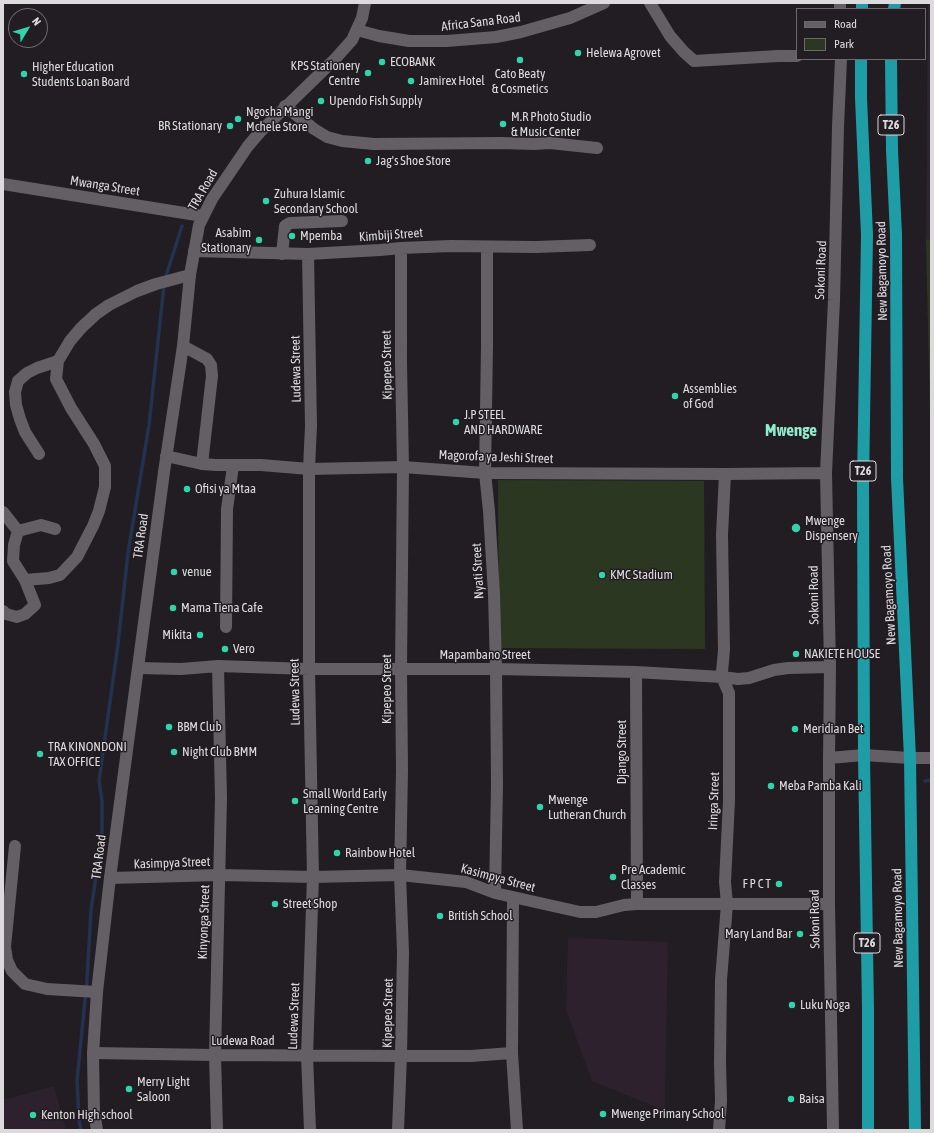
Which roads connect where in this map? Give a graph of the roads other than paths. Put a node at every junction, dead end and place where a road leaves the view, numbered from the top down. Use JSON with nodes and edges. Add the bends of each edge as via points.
{"nodes":[{"id":1,"x":365,"y":3,"type":"edge"},
{"id":2,"x":604,"y":3,"type":"edge"},
{"id":3,"x":650,"y":3,"type":"edge"},
{"id":4,"x":357,"y":30,"type":"junction"},
{"id":5,"x":796,"y":56,"type":"edge"},
{"id":6,"x":842,"y":60,"type":"edge"},
{"id":7,"x":861,"y":60,"type":"edge"},
{"id":8,"x":891,"y":60,"type":"edge"},
{"id":9,"x":285,"y":106,"type":"junction"},
{"id":10,"x":597,"y":148,"type":"dead end"},
{"id":11,"x":3,"y":184,"type":"edge"},
{"id":12,"x":203,"y":216,"type":"junction"},
{"id":13,"x":342,"y":221,"type":"dead end"},
{"id":14,"x":590,"y":245,"type":"dead end"},
{"id":15,"x":487,"y":247,"type":"junction"},
{"id":16,"x":401,"y":248,"type":"junction"},
{"id":17,"x":194,"y":251,"type":"junction"},
{"id":18,"x":282,"y":254,"type":"junction"},
{"id":19,"x":308,"y":254,"type":"junction"},
{"id":20,"x":190,"y":275,"type":"junction"},
{"id":21,"x":183,"y":346,"type":"junction"},
{"id":22,"x":58,"y":361,"type":"junction"},
{"id":23,"x":39,"y":454,"type":"dead end"},
{"id":24,"x":166,"y":456,"type":"junction"},
{"id":25,"x":202,"y":464,"type":"junction"},
{"id":26,"x":233,"y":466,"type":"junction"},
{"id":27,"x":403,"y":466,"type":"junction"},
{"id":28,"x":309,"y":469,"type":"junction"},
{"id":29,"x":485,"y":473,"type":"junction"},
{"id":30,"x":826,"y":473,"type":"junction"},
{"id":31,"x":725,"y":474,"type":"junction"},
{"id":32,"x":3,"y":512,"type":"edge"},
{"id":33,"x":55,"y":529,"type":"dead end"},
{"id":34,"x":18,"y":531,"type":"junction"},
{"id":35,"x":25,"y":580,"type":"junction"},
{"id":36,"x":3,"y":612,"type":"edge"},
{"id":37,"x":226,"y":627,"type":"dead end"},
{"id":38,"x":218,"y":666,"type":"junction"},
{"id":39,"x":830,"y":667,"type":"junction"},
{"id":40,"x":138,"y":668,"type":"junction"},
{"id":41,"x":309,"y":669,"type":"junction"},
{"id":42,"x":401,"y":669,"type":"junction"},
{"id":43,"x":496,"y":669,"type":"junction"},
{"id":44,"x":636,"y":672,"type":"junction"},
{"id":45,"x":722,"y":677,"type":"junction"},
{"id":46,"x":864,"y":755,"type":"junction"},
{"id":47,"x":829,"y":758,"type":"junction"},
{"id":48,"x":910,"y":758,"type":"junction"},
{"id":49,"x":931,"y":758,"type":"edge"},
{"id":50,"x":15,"y":846,"type":"dead end"},
{"id":51,"x":220,"y":875,"type":"junction"},
{"id":52,"x":400,"y":875,"type":"junction"},
{"id":53,"x":313,"y":877,"type":"junction"},
{"id":54,"x":110,"y":878,"type":"junction"},
{"id":55,"x":495,"y":893,"type":"junction"},
{"id":56,"x":513,"y":898,"type":"junction"},
{"id":57,"x":637,"y":904,"type":"junction"},
{"id":58,"x":727,"y":904,"type":"junction"},
{"id":59,"x":829,"y":904,"type":"junction"},
{"id":60,"x":97,"y":992,"type":"junction"},
{"id":61,"x":93,"y":1053,"type":"junction"},
{"id":62,"x":512,"y":1053,"type":"junction"},
{"id":63,"x":215,"y":1055,"type":"junction"},
{"id":64,"x":307,"y":1056,"type":"junction"},
{"id":65,"x":401,"y":1056,"type":"junction"},
{"id":66,"x":97,"y":1130,"type":"edge"},
{"id":67,"x":217,"y":1130,"type":"edge"},
{"id":68,"x":310,"y":1130,"type":"edge"},
{"id":69,"x":398,"y":1130,"type":"edge"},
{"id":70,"x":517,"y":1130,"type":"edge"},
{"id":71,"x":719,"y":1130,"type":"edge"},
{"id":72,"x":833,"y":1130,"type":"edge"},
{"id":73,"x":868,"y":1130,"type":"edge"},
{"id":74,"x":915,"y":1130,"type":"edge"}],
"edges":[{"from":1,"to":4,"type":"street","name":"TRA Road"},
{"from":2,"to":4,"type":"street","name":"Africa Sana Road","via":[[570,18],[496,37],[447,42],[409,41]]},
{"from":3,"to":5,"type":"street","via":[[670,36],[694,61]]},
{"from":4,"to":9,"type":"street","name":"TRA Road","via":[[352,40],[335,59]]},
{"from":6,"to":30,"type":"street","name":"Sokoni Road"},
{"from":7,"to":46,"type":"highway","name":"New Bagamoyo Road","number":"T26","via":[[867,235],[863,482]]},
{"from":8,"to":48,"type":"highway","name":"New Bagamoyo Road","number":"T26","via":[[896,235],[898,478]]},
{"from":9,"to":10,"type":"street","via":[[327,137],[342,141],[374,144],[550,143]]},
{"from":9,"to":12,"type":"street","name":"TRA Road","via":[[238,159]]},
{"from":11,"to":12,"type":"street","name":"Mwanga Street"},
{"from":12,"to":17,"type":"street","name":"TRA Road"},
{"from":13,"to":18,"type":"street","via":[[290,222],[285,226]]},
{"from":14,"to":15,"type":"street","name":"Kimbiji Street"},
{"from":15,"to":16,"type":"street","name":"Kimbiji Street"},
{"from":15,"to":29,"type":"street","name":"Nyati Street"},
{"from":16,"to":19,"type":"street","name":"Kimbiji Street"},
{"from":16,"to":27,"type":"street","name":"Kipepeo Street"},
{"from":17,"to":18,"type":"street","name":"Kimbiji Street"},
{"from":17,"to":20,"type":"street","name":"TRA Road"},
{"from":18,"to":19,"type":"street","name":"Kimbiji Street"},
{"from":19,"to":28,"type":"street","name":"Ludewa Street","via":[[311,426]]},
{"from":20,"to":21,"type":"street","name":"TRA Road"},
{"from":20,"to":22,"type":"street","via":[[156,284],[109,305],[81,328]]},
{"from":21,"to":24,"type":"street","name":"TRA Road"},
{"from":21,"to":25,"type":"street","via":[[207,359],[211,365]]},
{"from":22,"to":23,"type":"street","via":[[27,373],[18,381],[15,392],[16,405],[25,432]]},
{"from":22,"to":35,"type":"street","via":[[56,379],[105,466],[105,487],[90,535],[77,557],[60,575]]},
{"from":24,"to":25,"type":"street","name":"Magorofa ya Jeshi Street"},
{"from":24,"to":40,"type":"street","name":"TRA Road"},
{"from":25,"to":26,"type":"street","name":"Magorofa ya Jeshi Street"},
{"from":26,"to":28,"type":"street","name":"Magorofa ya Jeshi Street","via":[[261,465]]},
{"from":26,"to":37,"type":"street","via":[[227,509]]},
{"from":27,"to":28,"type":"street","name":"Magorofa ya Jeshi Street"},
{"from":27,"to":29,"type":"street","name":"Magorofa ya Jeshi Street"},
{"from":27,"to":42,"type":"street","name":"Kipepeo Street"},
{"from":28,"to":41,"type":"street","name":"Ludewa Street"},
{"from":29,"to":31,"type":"street","name":"Magorofa ya Jeshi Street"},
{"from":29,"to":43,"type":"street","name":"Nyati Street","via":[[494,594]]},
{"from":30,"to":31,"type":"street","name":"Magorofa ya Jeshi Street"},
{"from":30,"to":39,"type":"street","name":"Sokoni Road"},
{"from":31,"to":45,"type":"street","name":"Iringa Street","via":[[722,535]]},
{"from":32,"to":34,"type":"street"},
{"from":33,"to":34,"type":"street","via":[[40,525]]},
{"from":34,"to":35,"type":"street","via":[[13,561]]},
{"from":35,"to":36,"type":"street","via":[[35,605],[17,617]]},
{"from":38,"to":40,"type":"street","name":"Mapambano Street","via":[[181,669]]},
{"from":38,"to":41,"type":"street","name":"Mapambano Street"},
{"from":38,"to":51,"type":"street","name":"Kinyonga Street","via":[[221,759]]},
{"from":39,"to":45,"type":"street","name":"Mapambano Street","via":[[788,668],[744,679]]},
{"from":39,"to":47,"type":"street","name":"Sokoni Road"},
{"from":40,"to":54,"type":"street","name":"TRA Road"},
{"from":41,"to":42,"type":"street","name":"Mapambano Street"},
{"from":41,"to":53,"type":"street","name":"Ludewa Street"},
{"from":42,"to":43,"type":"street","name":"Mapambano Street"},
{"from":42,"to":52,"type":"street","name":"Kipepeo Street"},
{"from":43,"to":44,"type":"street","name":"Mapambano Street"},
{"from":43,"to":55,"type":"street","name":"Nyati Street"},
{"from":44,"to":45,"type":"street","name":"Mapambano Street"},
{"from":44,"to":57,"type":"street","name":"Django Street"},
{"from":45,"to":58,"type":"street","name":"Iringa Street","via":[[729,693],[729,801],[725,882]]},
{"from":46,"to":47,"type":"street"},
{"from":46,"to":48,"type":"street"},
{"from":46,"to":73,"type":"highway","name":"New Bagamoyo Road","number":"T26"},
{"from":47,"to":59,"type":"street","name":"Sokoni Road"},
{"from":48,"to":49,"type":"street"},
{"from":48,"to":74,"type":"highway","name":"New Bagamoyo Road","number":"T26"},
{"from":50,"to":60,"type":"street","via":[[5,947],[12,972],[25,984],[46,990]]},
{"from":51,"to":53,"type":"street","name":"Kasimpya Street"},
{"from":51,"to":54,"type":"street","name":"Kasimpya Street"},
{"from":51,"to":63,"type":"street","name":"Kinyonga Street"},
{"from":52,"to":53,"type":"street","name":"Kasimpya Street"},
{"from":52,"to":55,"type":"street","name":"Kasimpya Street","via":[[466,882]]},
{"from":52,"to":65,"type":"street","name":"Kipepeo Street","via":[[403,952]]},
{"from":53,"to":64,"type":"street","name":"Ludewa Street"},
{"from":54,"to":60,"type":"street","name":"TRA Road"},
{"from":55,"to":56,"type":"street","name":"Kasimpya Street"},
{"from":56,"to":57,"type":"street","name":"Kasimpya Street","via":[[580,912],[596,912]]},
{"from":56,"to":62,"type":"street"},
{"from":57,"to":58,"type":"street","name":"Kasimpya Street"},
{"from":58,"to":59,"type":"street","name":"Kasimpya Street"},
{"from":58,"to":71,"type":"street","name":"Iringa Street","via":[[721,980]]},
{"from":59,"to":72,"type":"street","name":"Sokoni Road"},
{"from":60,"to":61,"type":"street","name":"TRA Road"},
{"from":61,"to":63,"type":"street","name":"Ludewa Road"},
{"from":61,"to":66,"type":"street","name":"TRA Road","via":[[94,1112]]},
{"from":62,"to":65,"type":"street","name":"Ludewa Road"},
{"from":62,"to":70,"type":"street"},
{"from":63,"to":64,"type":"street","name":"Ludewa Road"},
{"from":63,"to":67,"type":"street","name":"Kinyonga Street"},
{"from":64,"to":65,"type":"street","name":"Ludewa Road"},
{"from":64,"to":68,"type":"street","name":"Ludewa Street"},
{"from":65,"to":69,"type":"street","name":"Kipepeo Street"}]}
